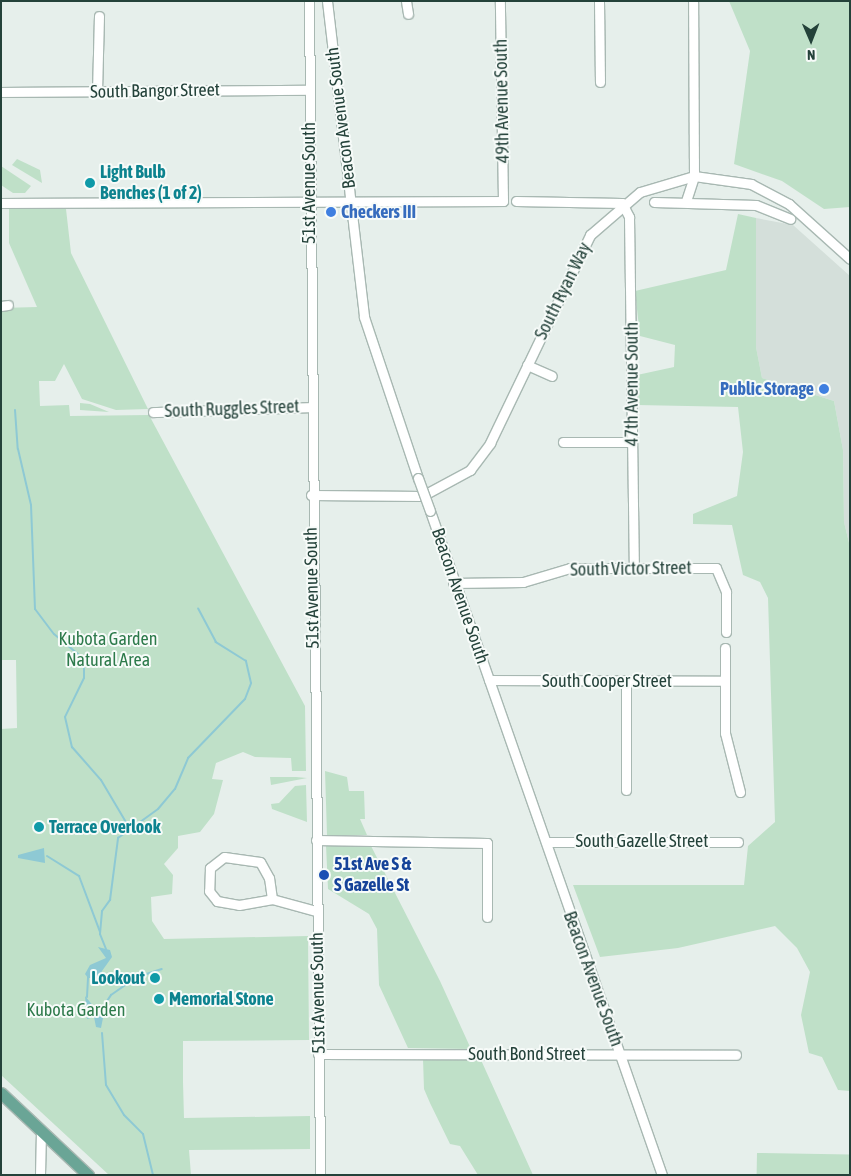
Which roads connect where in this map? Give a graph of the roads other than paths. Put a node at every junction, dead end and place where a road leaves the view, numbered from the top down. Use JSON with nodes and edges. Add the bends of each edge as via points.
{"nodes":[{"id":1,"x":406,"y":1,"type":"edge"},
{"id":2,"x":500,"y":1,"type":"edge"},
{"id":3,"x":599,"y":1,"type":"edge"},
{"id":4,"x":692,"y":1,"type":"edge"},
{"id":5,"x":327,"y":3,"type":"edge"},
{"id":6,"x":309,"y":4,"type":"edge"},
{"id":7,"x":408,"y":14,"type":"dead end"},
{"id":8,"x":99,"y":16,"type":"dead end"},
{"id":9,"x":600,"y":82,"type":"dead end"},
{"id":10,"x":309,"y":90,"type":"junction"},
{"id":11,"x":1,"y":92,"type":"edge"},
{"id":12,"x":98,"y":92,"type":"junction"},
{"id":13,"x":694,"y":176,"type":"junction"},
{"id":14,"x":310,"y":198,"type":"junction"},
{"id":15,"x":351,"y":199,"type":"junction"},
{"id":16,"x":516,"y":201,"type":"dead end"},
{"id":17,"x":686,"y":201,"type":"junction"},
{"id":18,"x":654,"y":202,"type":"dead end"},
{"id":19,"x":1,"y":203,"type":"edge"},
{"id":20,"x":622,"y":203,"type":"junction"},
{"id":21,"x":790,"y":219,"type":"dead end"},
{"id":22,"x":850,"y":259,"type":"edge"},
{"id":23,"x":527,"y":365,"type":"junction"},
{"id":24,"x":552,"y":376,"type":"dead end"},
{"id":25,"x":310,"y":407,"type":"junction"},
{"id":26,"x":153,"y":412,"type":"dead end"},
{"id":27,"x":563,"y":442,"type":"dead end"},
{"id":28,"x":632,"y":442,"type":"junction"},
{"id":29,"x":311,"y":495,"type":"junction"},
{"id":30,"x":634,"y":568,"type":"junction"},
{"id":31,"x":453,"y":583,"type":"junction"},
{"id":32,"x":726,"y":632,"type":"dead end"},
{"id":33,"x":726,"y":648,"type":"dead end"},
{"id":34,"x":489,"y":680,"type":"junction"},
{"id":35,"x":626,"y":681,"type":"junction"},
{"id":36,"x":725,"y":681,"type":"junction"},
{"id":37,"x":626,"y":790,"type":"dead end"},
{"id":38,"x":740,"y":792,"type":"dead end"},
{"id":39,"x":316,"y":840,"type":"junction"},
{"id":40,"x":546,"y":842,"type":"junction"},
{"id":41,"x":738,"y":842,"type":"dead end"},
{"id":42,"x":272,"y":899,"type":"junction"},
{"id":43,"x":316,"y":911,"type":"junction"},
{"id":44,"x":487,"y":917,"type":"dead end"},
{"id":45,"x":318,"y":1054,"type":"junction"},
{"id":46,"x":620,"y":1054,"type":"junction"},
{"id":47,"x":736,"y":1055,"type":"dead end"},
{"id":48,"x":1,"y":1093,"type":"edge"},
{"id":49,"x":41,"y":1130,"type":"junction"},
{"id":50,"x":40,"y":1175,"type":"edge"},
{"id":51,"x":88,"y":1175,"type":"edge"},
{"id":52,"x":320,"y":1175,"type":"edge"},
{"id":53,"x":662,"y":1175,"type":"edge"}],
"edges":[{"from":1,"to":7,"type":"street"},
{"from":2,"to":15,"type":"street","name":"49th Avenue South","via":[[503,201]]},
{"from":3,"to":9,"type":"street"},
{"from":4,"to":13,"type":"street"},
{"from":5,"to":6,"type":"street"},
{"from":5,"to":15,"type":"street","name":"Beacon Avenue South"},
{"from":6,"to":10,"type":"street","name":"51st Avenue South"},
{"from":8,"to":12,"type":"street"},
{"from":10,"to":12,"type":"street","name":"South Bangor Street"},
{"from":10,"to":14,"type":"street","name":"51st Avenue South"},
{"from":11,"to":12,"type":"street","name":"South Bangor Street"},
{"from":13,"to":17,"type":"street"},
{"from":13,"to":20,"type":"street","name":"South Ryan Way","via":[[656,185]]},
{"from":13,"to":22,"type":"street","name":"South Ryan Way","via":[[738,180],[765,190],[789,204]]},
{"from":14,"to":15,"type":"street"},
{"from":14,"to":19,"type":"street"},
{"from":14,"to":25,"type":"street","name":"51st Avenue South"},
{"from":15,"to":31,"type":"street","name":"Beacon Avenue South","bridge":true,"via":[[364,317]]},
{"from":16,"to":20,"type":"street"},
{"from":17,"to":18,"type":"street"},
{"from":17,"to":21,"type":"street","via":[[756,206]]},
{"from":20,"to":23,"type":"street","name":"South Ryan Way","via":[[580,252]]},
{"from":20,"to":28,"type":"street","name":"47th Avenue South","via":[[631,234]]},
{"from":23,"to":24,"type":"street"},
{"from":23,"to":29,"type":"street","name":"South Ryan Way","via":[[487,448],[453,482],[408,498]]},
{"from":25,"to":26,"type":"street","name":"South Ruggles Street"},
{"from":25,"to":29,"type":"street","name":"51st Avenue South"},
{"from":27,"to":28,"type":"street"},
{"from":28,"to":30,"type":"street","name":"47th Avenue South"},
{"from":29,"to":39,"type":"street","name":"51st Avenue South"},
{"from":30,"to":31,"type":"street","name":"South Victor Street","via":[[570,568],[522,582]]},
{"from":30,"to":32,"type":"street","name":"South Victor Street","via":[[720,570],[726,592]]},
{"from":31,"to":34,"type":"street","name":"Beacon Avenue South"},
{"from":33,"to":36,"type":"street"},
{"from":34,"to":35,"type":"street","name":"South Cooper Street"},
{"from":34,"to":40,"type":"street","name":"Beacon Avenue South"},
{"from":35,"to":36,"type":"street","name":"South Cooper Street"},
{"from":35,"to":37,"type":"street"},
{"from":36,"to":38,"type":"street","via":[[725,733]]},
{"from":39,"to":43,"type":"street","name":"51st Avenue South"},
{"from":39,"to":44,"type":"street","via":[[487,843]]},
{"from":40,"to":41,"type":"street","name":"South Gazelle Street"},
{"from":40,"to":46,"type":"street","name":"Beacon Avenue South"},
{"from":42,"to":42,"type":"street","via":[[269,878],[260,862],[224,857],[210,868],[208,885],[213,899],[239,905]]},
{"from":42,"to":43,"type":"street"},
{"from":43,"to":45,"type":"street","name":"51st Avenue South"},
{"from":45,"to":46,"type":"street","name":"South Bond Street"},
{"from":45,"to":52,"type":"street","name":"51st Avenue South"},
{"from":46,"to":47,"type":"street","name":"South Bond Street"},
{"from":46,"to":53,"type":"street","name":"Beacon Avenue South"},
{"from":48,"to":49,"type":"main road"},
{"from":49,"to":50,"type":"street"},
{"from":49,"to":51,"type":"main road"}]}
